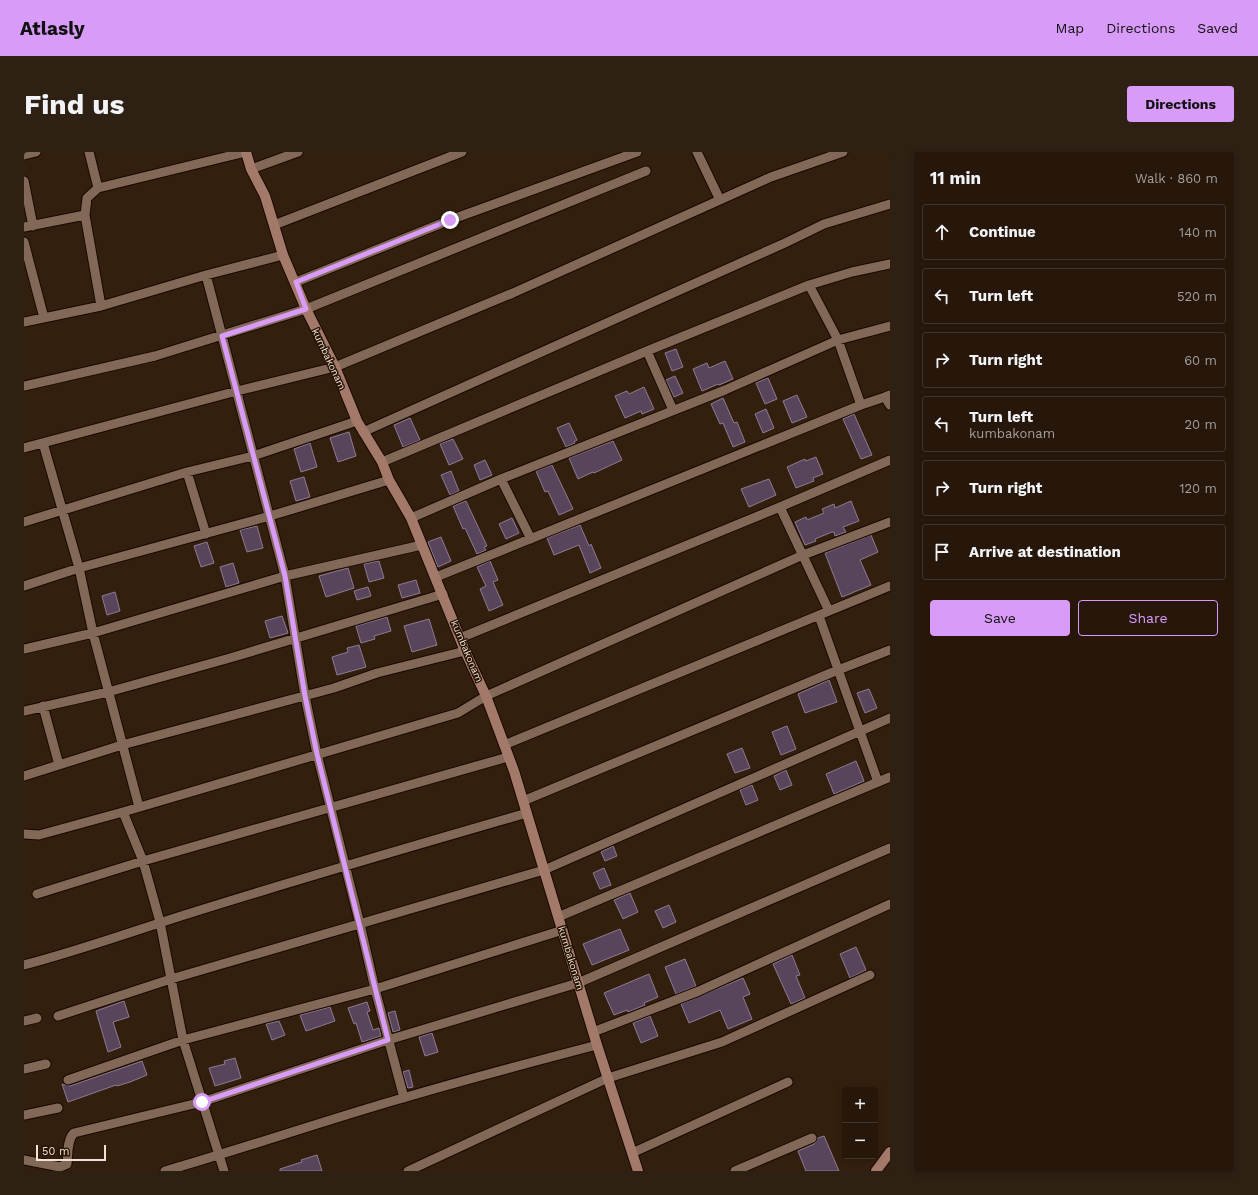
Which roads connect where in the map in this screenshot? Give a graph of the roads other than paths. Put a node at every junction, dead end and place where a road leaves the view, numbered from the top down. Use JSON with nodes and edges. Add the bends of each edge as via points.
{"nodes":[{"id":1,"x":36,"y":152,"type":"edge"},
{"id":2,"x":89,"y":152,"type":"edge"},
{"id":3,"x":246,"y":152,"type":"edge"},
{"id":4,"x":298,"y":152,"type":"edge"},
{"id":5,"x":462,"y":152,"type":"edge"},
{"id":6,"x":637,"y":152,"type":"edge"},
{"id":7,"x":697,"y":152,"type":"edge"},
{"id":8,"x":843,"y":152,"type":"edge"},
{"id":9,"x":24,"y":155,"type":"edge"},
{"id":10,"x":252,"y":169,"type":"junction"},
{"id":11,"x":646,"y":171,"type":"dead end"},
{"id":12,"x":24,"y":181,"type":"edge"},
{"id":13,"x":98,"y":188,"type":"junction"},
{"id":14,"x":720,"y":200,"type":"junction"},
{"id":15,"x":890,"y":204,"type":"edge"},
{"id":16,"x":85,"y":215,"type":"junction"},
{"id":17,"x":274,"y":225,"type":"junction"},
{"id":18,"x":29,"y":226,"type":"edge"},
{"id":19,"x":24,"y":242,"type":"edge"},
{"id":20,"x":283,"y":255,"type":"junction"},
{"id":21,"x":890,"y":264,"type":"edge"},
{"id":22,"x":206,"y":275,"type":"junction"},
{"id":23,"x":296,"y":282,"type":"junction"},
{"id":24,"x":808,"y":286,"type":"junction"},
{"id":25,"x":101,"y":306,"type":"junction"},
{"id":26,"x":306,"y":309,"type":"junction"},
{"id":27,"x":44,"y":318,"type":"junction"},
{"id":28,"x":24,"y":322,"type":"edge"},
{"id":29,"x":890,"y":326,"type":"edge"},
{"id":30,"x":222,"y":336,"type":"junction"},
{"id":31,"x":838,"y":340,"type":"junction"},
{"id":32,"x":647,"y":351,"type":"junction"},
{"id":33,"x":335,"y":367,"type":"junction"},
{"id":34,"x":24,"y":386,"type":"edge"},
{"id":35,"x":237,"y":391,"type":"junction"},
{"id":36,"x":888,"y":399,"type":"edge"},
{"id":37,"x":861,"y":405,"type":"junction"},
{"id":38,"x":673,"y":410,"type":"junction"},
{"id":39,"x":358,"y":422,"type":"junction"},
{"id":40,"x":363,"y":432,"type":"junction"},
{"id":41,"x":43,"y":443,"type":"junction"},
{"id":42,"x":24,"y":448,"type":"edge"},
{"id":43,"x":253,"y":456,"type":"junction"},
{"id":44,"x":890,"y":460,"type":"edge"},
{"id":45,"x":382,"y":462,"type":"junction"},
{"id":46,"x":187,"y":472,"type":"junction"},
{"id":47,"x":501,"y":478,"type":"junction"},
{"id":48,"x":389,"y":480,"type":"junction"},
{"id":49,"x":780,"y":507,"type":"junction"},
{"id":50,"x":62,"y":510,"type":"junction"},
{"id":51,"x":270,"y":516,"type":"junction"},
{"id":52,"x":411,"y":518,"type":"junction"},
{"id":53,"x":24,"y":522,"type":"edge"},
{"id":54,"x":890,"y":522,"type":"edge"},
{"id":55,"x":206,"y":534,"type":"junction"},
{"id":56,"x":531,"y":539,"type":"junction"},
{"id":57,"x":422,"y":545,"type":"junction"},
{"id":58,"x":803,"y":555,"type":"junction"},
{"id":59,"x":78,"y":568,"type":"junction"},
{"id":60,"x":285,"y":576,"type":"junction"},
{"id":61,"x":436,"y":577,"type":"junction"},
{"id":62,"x":24,"y":586,"type":"edge"},
{"id":63,"x":890,"y":586,"type":"edge"},
{"id":64,"x":443,"y":594,"type":"junction"},
{"id":65,"x":829,"y":611,"type":"junction"},
{"id":66,"x":819,"y":616,"type":"junction"},
{"id":67,"x":93,"y":633,"type":"junction"},
{"id":68,"x":460,"y":638,"type":"junction"},
{"id":69,"x":297,"y":639,"type":"junction"},
{"id":70,"x":24,"y":649,"type":"edge"},
{"id":71,"x":890,"y":650,"type":"edge"},
{"id":72,"x":465,"y":651,"type":"junction"},
{"id":73,"x":838,"y":670,"type":"junction"},
{"id":74,"x":108,"y":692,"type":"junction"},
{"id":75,"x":305,"y":696,"type":"junction"},
{"id":76,"x":486,"y":696,"type":"junction"},
{"id":77,"x":43,"y":706,"type":"junction"},
{"id":78,"x":24,"y":711,"type":"edge"},
{"id":79,"x":890,"y":718,"type":"edge"},
{"id":80,"x":859,"y":732,"type":"junction"},
{"id":81,"x":122,"y":745,"type":"junction"},
{"id":82,"x":504,"y":745,"type":"junction"},
{"id":83,"x":317,"y":754,"type":"junction"},
{"id":84,"x":508,"y":757,"type":"junction"},
{"id":85,"x":59,"y":765,"type":"junction"},
{"id":86,"x":24,"y":776,"type":"edge"},
{"id":87,"x":890,"y":777,"type":"edge"},
{"id":88,"x":878,"y":782,"type":"junction"},
{"id":89,"x":523,"y":801,"type":"junction"},
{"id":90,"x":139,"y":807,"type":"junction"},
{"id":91,"x":331,"y":807,"type":"junction"},
{"id":92,"x":123,"y":812,"type":"junction"},
{"id":93,"x":527,"y":813,"type":"junction"},
{"id":94,"x":24,"y":834,"type":"edge"},
{"id":95,"x":890,"y":848,"type":"edge"},
{"id":96,"x":143,"y":861,"type":"junction"},
{"id":97,"x":345,"y":865,"type":"junction"},
{"id":98,"x":544,"y":870,"type":"junction"},
{"id":99,"x":37,"y":894,"type":"dead end"},
{"id":100,"x":890,"y":904,"type":"edge"},
{"id":101,"x":558,"y":917,"type":"junction"},
{"id":102,"x":160,"y":922,"type":"junction"},
{"id":103,"x":360,"y":924,"type":"junction"},
{"id":104,"x":563,"y":930,"type":"junction"},
{"id":105,"x":24,"y":965,"type":"edge"},
{"id":106,"x":870,"y":975,"type":"dead end"},
{"id":107,"x":171,"y":979,"type":"junction"},
{"id":108,"x":578,"y":983,"type":"junction"},
{"id":109,"x":375,"y":989,"type":"junction"},
{"id":110,"x":58,"y":1016,"type":"dead end"},
{"id":111,"x":37,"y":1018,"type":"dead end"},
{"id":112,"x":24,"y":1021,"type":"edge"},
{"id":113,"x":593,"y":1032,"type":"junction"},
{"id":114,"x":183,"y":1040,"type":"junction"},
{"id":115,"x":388,"y":1040,"type":"junction"},
{"id":116,"x":596,"y":1045,"type":"junction"},
{"id":117,"x":46,"y":1064,"type":"dead end"},
{"id":118,"x":24,"y":1069,"type":"edge"},
{"id":119,"x":608,"y":1078,"type":"junction"},
{"id":120,"x":68,"y":1080,"type":"dead end"},
{"id":121,"x":788,"y":1082,"type":"dead end"},
{"id":122,"x":404,"y":1098,"type":"junction"},
{"id":123,"x":202,"y":1102,"type":"junction"},
{"id":124,"x":58,"y":1108,"type":"dead end"},
{"id":125,"x":24,"y":1115,"type":"edge"},
{"id":126,"x":812,"y":1138,"type":"dead end"},
{"id":127,"x":890,"y":1152,"type":"edge"},
{"id":128,"x":632,"y":1153,"type":"junction"},
{"id":129,"x":220,"y":1155,"type":"junction"},
{"id":130,"x":24,"y":1160,"type":"edge"},
{"id":131,"x":165,"y":1171,"type":"edge"},
{"id":132,"x":224,"y":1171,"type":"edge"},
{"id":133,"x":408,"y":1171,"type":"edge"},
{"id":134,"x":638,"y":1171,"type":"edge"},
{"id":135,"x":735,"y":1171,"type":"edge"},
{"id":136,"x":876,"y":1171,"type":"edge"}],
"edges":[{"from":1,"to":9,"type":"street"},
{"from":2,"to":13,"type":"street"},
{"from":3,"to":10,"type":"street","name":"kumbakonam"},
{"from":3,"to":13,"type":"street"},
{"from":4,"to":10,"type":"street"},
{"from":5,"to":17,"type":"street"},
{"from":6,"to":23,"type":"street","via":[[450,220]]},
{"from":7,"to":14,"type":"street"},
{"from":8,"to":14,"type":"street","via":[[771,177]]},
{"from":10,"to":17,"type":"street","name":"kumbakonam","via":[[265,196]]},
{"from":11,"to":26,"type":"street"},
{"from":12,"to":18,"type":"street"},
{"from":13,"to":16,"type":"street","via":[[87,198]]},
{"from":14,"to":33,"type":"street","via":[[514,293]]},
{"from":15,"to":40,"type":"street","via":[[824,224]]},
{"from":16,"to":18,"type":"street"},
{"from":16,"to":25,"type":"street"},
{"from":17,"to":20,"type":"street","name":"kumbakonam"},
{"from":19,"to":27,"type":"street"},
{"from":20,"to":22,"type":"street"},
{"from":20,"to":23,"type":"street","name":"kumbakonam"},
{"from":21,"to":24,"type":"street","via":[[852,272]]},
{"from":22,"to":25,"type":"street"},
{"from":22,"to":30,"type":"street"},
{"from":23,"to":26,"type":"street","name":"kumbakonam"},
{"from":24,"to":31,"type":"street"},
{"from":24,"to":32,"type":"street"},
{"from":25,"to":27,"type":"street"},
{"from":26,"to":30,"type":"street"},
{"from":26,"to":33,"type":"street","name":"kumbakonam"},
{"from":27,"to":28,"type":"street"},
{"from":29,"to":31,"type":"street"},
{"from":30,"to":34,"type":"street","via":[[155,356]]},
{"from":30,"to":35,"type":"street"},
{"from":31,"to":37,"type":"street"},
{"from":31,"to":38,"type":"street"},
{"from":32,"to":38,"type":"street"},
{"from":32,"to":45,"type":"street"},
{"from":33,"to":35,"type":"street"},
{"from":33,"to":39,"type":"street","name":"kumbakonam"},
{"from":35,"to":41,"type":"street"},
{"from":35,"to":43,"type":"street"},
{"from":36,"to":37,"type":"street"},
{"from":37,"to":56,"type":"street"},
{"from":38,"to":47,"type":"street"},
{"from":39,"to":40,"type":"street","name":"kumbakonam"},
{"from":39,"to":43,"type":"street"},
{"from":40,"to":45,"type":"street","name":"kumbakonam"},
{"from":41,"to":42,"type":"street"},
{"from":41,"to":50,"type":"street"},
{"from":43,"to":46,"type":"street"},
{"from":43,"to":51,"type":"street"},
{"from":44,"to":49,"type":"street"},
{"from":45,"to":48,"type":"street","name":"kumbakonam"},
{"from":46,"to":50,"type":"street"},
{"from":46,"to":55,"type":"street"},
{"from":47,"to":52,"type":"street"},
{"from":47,"to":56,"type":"street"},
{"from":48,"to":51,"type":"street"},
{"from":48,"to":52,"type":"street","name":"kumbakonam"},
{"from":49,"to":58,"type":"street"},
{"from":49,"to":68,"type":"street"},
{"from":50,"to":53,"type":"street"},
{"from":50,"to":59,"type":"street"},
{"from":51,"to":55,"type":"street"},
{"from":51,"to":60,"type":"street"},
{"from":52,"to":57,"type":"street","name":"kumbakonam"},
{"from":54,"to":58,"type":"street"},
{"from":55,"to":59,"type":"street"},
{"from":56,"to":61,"type":"street"},
{"from":57,"to":60,"type":"street"},
{"from":57,"to":61,"type":"street","name":"kumbakonam"},
{"from":58,"to":65,"type":"street"},
{"from":58,"to":76,"type":"street"},
{"from":59,"to":62,"type":"street"},
{"from":59,"to":67,"type":"street"},
{"from":60,"to":67,"type":"street"},
{"from":60,"to":69,"type":"street"},
{"from":61,"to":64,"type":"street","name":"kumbakonam"},
{"from":63,"to":65,"type":"street"},
{"from":64,"to":68,"type":"street","name":"kumbakonam"},
{"from":64,"to":69,"type":"street"},
{"from":65,"to":66,"type":"street"},
{"from":66,"to":73,"type":"street"},
{"from":66,"to":82,"type":"street"},
{"from":67,"to":70,"type":"street"},
{"from":67,"to":74,"type":"street"},
{"from":68,"to":72,"type":"street","name":"kumbakonam"},
{"from":69,"to":74,"type":"street"},
{"from":69,"to":75,"type":"street"},
{"from":71,"to":73,"type":"street"},
{"from":72,"to":75,"type":"street","via":[[377,673]]},
{"from":72,"to":76,"type":"street","name":"kumbakonam"},
{"from":73,"to":80,"type":"street"},
{"from":73,"to":89,"type":"street"},
{"from":74,"to":77,"type":"street"},
{"from":74,"to":81,"type":"street"},
{"from":75,"to":81,"type":"street"},
{"from":75,"to":83,"type":"street"},
{"from":76,"to":82,"type":"street","name":"kumbakonam"},
{"from":76,"to":83,"type":"street","via":[[458,713]]},
{"from":77,"to":78,"type":"street"},
{"from":77,"to":85,"type":"street"},
{"from":79,"to":80,"type":"street"},
{"from":80,"to":88,"type":"street"},
{"from":80,"to":98,"type":"street"},
{"from":81,"to":85,"type":"street"},
{"from":81,"to":90,"type":"street"},
{"from":82,"to":84,"type":"street","name":"kumbakonam"},
{"from":83,"to":90,"type":"street"},
{"from":83,"to":91,"type":"street"},
{"from":84,"to":89,"type":"street","name":"kumbakonam"},
{"from":84,"to":91,"type":"street"},
{"from":85,"to":86,"type":"street"},
{"from":87,"to":88,"type":"street"},
{"from":88,"to":101,"type":"street"},
{"from":89,"to":93,"type":"street","name":"kumbakonam"},
{"from":90,"to":92,"type":"street"},
{"from":91,"to":96,"type":"street"},
{"from":91,"to":97,"type":"street"},
{"from":92,"to":94,"type":"street","via":[[39,835]]},
{"from":92,"to":96,"type":"street"},
{"from":93,"to":97,"type":"street"},
{"from":93,"to":98,"type":"street","name":"kumbakonam"},
{"from":95,"to":108,"type":"street"},
{"from":96,"to":99,"type":"street"},
{"from":96,"to":102,"type":"street"},
{"from":97,"to":102,"type":"street"},
{"from":97,"to":103,"type":"street"},
{"from":98,"to":101,"type":"street","name":"kumbakonam"},
{"from":98,"to":103,"type":"street"},
{"from":100,"to":113,"type":"street","via":[[699,991]]},
{"from":101,"to":104,"type":"street","name":"kumbakonam"},
{"from":102,"to":105,"type":"street"},
{"from":102,"to":107,"type":"street"},
{"from":103,"to":107,"type":"street"},
{"from":103,"to":109,"type":"street"},
{"from":104,"to":108,"type":"street","name":"kumbakonam"},
{"from":104,"to":109,"type":"street"},
{"from":106,"to":119,"type":"street","via":[[722,1042]]},
{"from":107,"to":110,"type":"street"},
{"from":107,"to":114,"type":"street"},
{"from":108,"to":113,"type":"street","name":"kumbakonam"},
{"from":108,"to":115,"type":"street"},
{"from":109,"to":114,"type":"street"},
{"from":109,"to":115,"type":"street"},
{"from":111,"to":112,"type":"street"},
{"from":113,"to":116,"type":"street","name":"kumbakonam"},
{"from":114,"to":120,"type":"street"},
{"from":114,"to":123,"type":"street"},
{"from":115,"to":122,"type":"street"},
{"from":115,"to":123,"type":"street"},
{"from":116,"to":119,"type":"street","name":"kumbakonam"},
{"from":116,"to":122,"type":"street"},
{"from":117,"to":118,"type":"street"},
{"from":119,"to":128,"type":"street","name":"kumbakonam"},
{"from":119,"to":133,"type":"street"},
{"from":121,"to":128,"type":"street"},
{"from":122,"to":129,"type":"street"},
{"from":123,"to":129,"type":"street"},
{"from":123,"to":130,"type":"street","via":[[74,1133],[69,1140],[67,1164],[60,1167]]},
{"from":124,"to":125,"type":"street"},
{"from":126,"to":135,"type":"street"},
{"from":127,"to":136,"type":"street"},
{"from":128,"to":134,"type":"street","name":"kumbakonam"},
{"from":129,"to":131,"type":"street"},
{"from":129,"to":132,"type":"street"}]}
